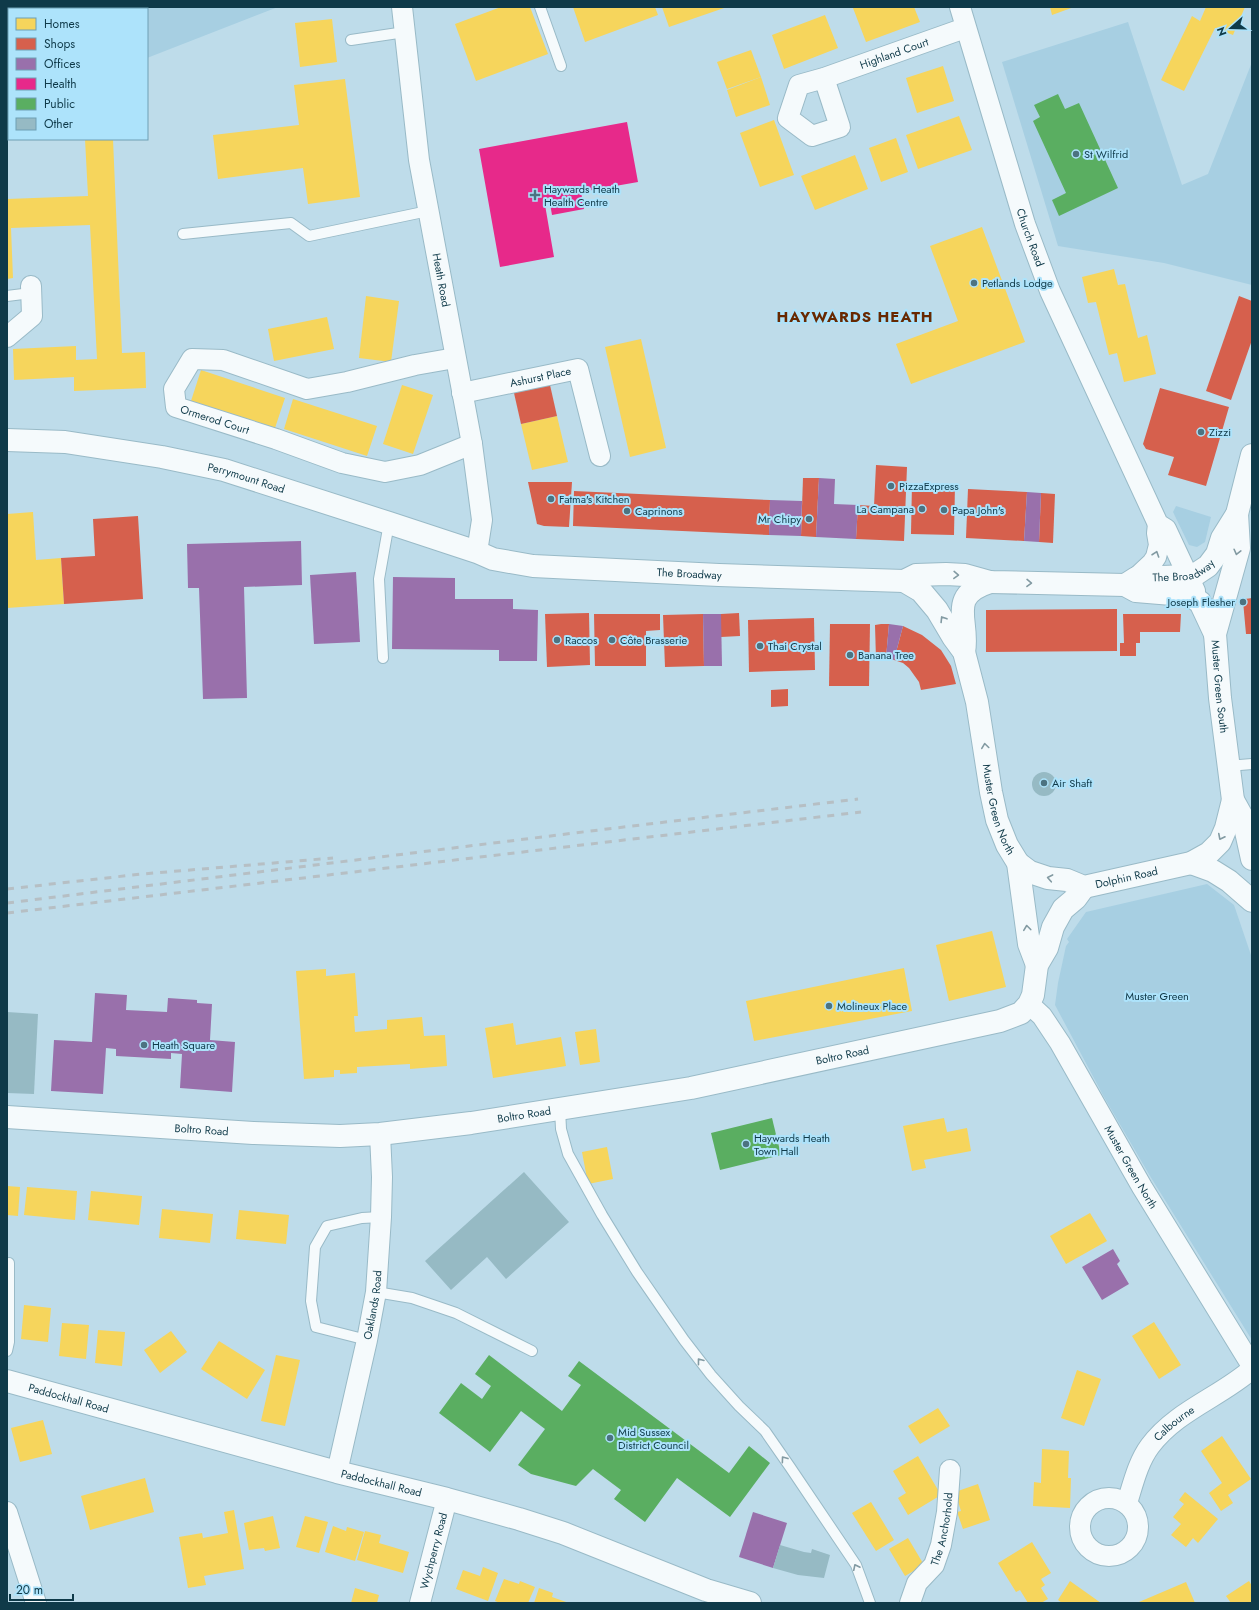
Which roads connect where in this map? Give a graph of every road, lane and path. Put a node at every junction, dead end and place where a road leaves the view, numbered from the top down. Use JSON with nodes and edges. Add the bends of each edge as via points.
{"nodes":[{"id":1,"x":402,"y":7,"type":"edge"},
{"id":2,"x":540,"y":7,"type":"edge"},
{"id":3,"x":960,"y":7,"type":"edge"},
{"id":4,"x":965,"y":28,"type":"junction"},
{"id":5,"x":405,"y":32,"type":"junction"},
{"id":6,"x":351,"y":40,"type":"dead end"},
{"id":7,"x":561,"y":66,"type":"dead end"},
{"id":8,"x":824,"y":78,"type":"dead end"},
{"id":9,"x":428,"y":211,"type":"junction"},
{"id":10,"x":183,"y":234,"type":"dead end"},
{"id":11,"x":31,"y":290,"type":"joint"},
{"id":12,"x":7,"y":296,"type":"edge"},
{"id":13,"x":7,"y":337,"type":"edge"},
{"id":14,"x":455,"y":358,"type":"junction"},
{"id":15,"x":462,"y":393,"type":"junction"},
{"id":16,"x":7,"y":440,"type":"edge"},
{"id":17,"x":472,"y":444,"type":"junction"},
{"id":18,"x":1252,"y":455,"type":"edge"},
{"id":19,"x":600,"y":456,"type":"dead end"},
{"id":20,"x":1237,"y":514,"type":"junction"},
{"id":21,"x":388,"y":523,"type":"junction"},
{"id":22,"x":1158,"y":524,"type":"junction"},
{"id":23,"x":477,"y":552,"type":"junction"},
{"id":24,"x":1188,"y":576,"type":"junction"},
{"id":25,"x":904,"y":580,"type":"junction"},
{"id":26,"x":990,"y":582,"type":"junction"},
{"id":27,"x":1131,"y":582,"type":"junction"},
{"id":28,"x":1200,"y":602,"type":"junction"},
{"id":29,"x":1215,"y":634,"type":"junction"},
{"id":30,"x":964,"y":652,"type":"junction"},
{"id":31,"x":383,"y":658,"type":"dead end"},
{"id":32,"x":1252,"y":764,"type":"edge"},
{"id":33,"x":1228,"y":766,"type":"junction"},
{"id":34,"x":1233,"y":800,"type":"junction"},
{"id":35,"x":1252,"y":859,"type":"edge"},
{"id":36,"x":1018,"y":863,"type":"junction"},
{"id":37,"x":1191,"y":864,"type":"junction"},
{"id":38,"x":1084,"y":887,"type":"junction"},
{"id":39,"x":1252,"y":901,"type":"edge"},
{"id":40,"x":1037,"y":965,"type":"junction"},
{"id":41,"x":1029,"y":1004,"type":"junction"},
{"id":42,"x":560,"y":1109,"type":"junction"},
{"id":43,"x":7,"y":1117,"type":"edge"},
{"id":44,"x":380,"y":1134,"type":"junction"},
{"id":45,"x":381,"y":1217,"type":"junction"},
{"id":46,"x":9,"y":1262,"type":"dead end"},
{"id":47,"x":376,"y":1292,"type":"junction"},
{"id":48,"x":367,"y":1340,"type":"junction"},
{"id":49,"x":7,"y":1351,"type":"edge"},
{"id":50,"x":532,"y":1351,"type":"dead end"},
{"id":51,"x":1252,"y":1367,"type":"edge"},
{"id":52,"x":7,"y":1381,"type":"edge"},
{"id":53,"x":950,"y":1470,"type":"dead end"},
{"id":54,"x":337,"y":1472,"type":"junction"},
{"id":55,"x":447,"y":1499,"type":"junction"},
{"id":56,"x":1127,"y":1503,"type":"dead end"},
{"id":57,"x":7,"y":1512,"type":"edge"},
{"id":58,"x":36,"y":1603,"type":"edge"},
{"id":59,"x":420,"y":1603,"type":"edge"},
{"id":60,"x":750,"y":1603,"type":"edge"},
{"id":61,"x":870,"y":1603,"type":"edge"},
{"id":62,"x":910,"y":1603,"type":"edge"}],
"edges":[{"from":1,"to":5,"type":"street","name":"Heath Road"},
{"from":2,"to":7,"type":"lane"},
{"from":3,"to":4,"type":"street","name":"Church Road"},
{"from":4,"to":8,"type":"street","name":"Highland Court"},
{"from":4,"to":22,"type":"street","name":"Church Road","via":[[1025,224],[1050,291]]},
{"from":5,"to":6,"type":"lane"},
{"from":5,"to":9,"type":"street","name":"Heath Road","via":[[419,160]]},
{"from":9,"to":10,"type":"lane","via":[[309,236],[291,223]]},
{"from":9,"to":14,"type":"street","name":"Heath Road"},
{"from":11,"to":12,"type":"lane"},
{"from":11,"to":13,"type":"street","via":[[32,316]]},
{"from":14,"to":15,"type":"street","name":"Heath Road"},
{"from":14,"to":17,"type":"street","name":"Ormerod Court","via":[[307,389],[223,360],[192,359],[174,389],[176,407],[342,463],[385,472],[420,465]]},
{"from":15,"to":17,"type":"street","name":"Heath Road"},
{"from":15,"to":19,"type":"street","name":"Ashurst Place","via":[[578,369]]},
{"from":16,"to":21,"type":"main road","name":"Perrymount Road","via":[[65,442],[162,457],[224,470]]},
{"from":17,"to":23,"type":"street","name":"Heath Road","via":[[482,520]]},
{"from":18,"to":20,"type":"main road"},
{"from":20,"to":24,"type":"main road","name":"The Broadway","via":[[1222,538],[1217,554],[1208,566]]},
{"from":20,"to":29,"type":"main road","name":"Muster Green South","one_way":true,"via":[[1239,548]]},
{"from":21,"to":23,"type":"main road","name":"Perrymount Road"},
{"from":21,"to":31,"type":"lane","via":[[379,579]]},
{"from":22,"to":24,"type":"street","name":"Church Road","via":[[1166,529]]},
{"from":27,"to":22,"type":"street","name":"Church Road","one_way":true,"via":[[1156,557],[1159,545],[1156,533]]},
{"from":23,"to":25,"type":"main road","name":"The Broadway","via":[[493,559],[533,566]]},
{"from":24,"to":27,"type":"main road","name":"The Broadway"},
{"from":24,"to":28,"type":"street","name":"Church Road"},
{"from":25,"to":26,"type":"main road","name":"The Broadway","one_way":true,"via":[[916,575],[940,574],[965,575]]},
{"from":30,"to":25,"type":"main road","one_way":true,"via":[[937,610],[921,591]]},
{"from":26,"to":27,"type":"main road","name":"The Broadway","one_way":true},
{"from":26,"to":30,"type":"main road","name":"The Broadway","via":[[970,590],[964,603]]},
{"from":27,"to":28,"type":"main road","name":"The Broadway","via":[[1136,591],[1184,596]]},
{"from":28,"to":29,"type":"main road"},
{"from":29,"to":33,"type":"main road","name":"Muster Green South"},
{"from":36,"to":30,"type":"main road","name":"Muster Green North","one_way":true,"via":[[997,820],[977,702]]},
{"from":32,"to":33,"type":"lane"},
{"from":33,"to":34,"type":"main road","name":"Muster Green South"},
{"from":34,"to":35,"type":"main road","name":"Muster Green South","via":[[1243,818]]},
{"from":34,"to":37,"type":"main road","name":"Dolphin Road","one_way":true,"via":[[1220,842],[1209,853]]},
{"from":38,"to":36,"type":"main road","name":"Dolphin Road","one_way":true,"via":[[1067,880],[1048,878],[1030,872]]},
{"from":40,"to":36,"type":"main road","name":"Muster Green North","one_way":true,"via":[[1029,944]]},
{"from":37,"to":38,"type":"main road","name":"Dolphin Road"},
{"from":37,"to":39,"type":"main road","name":"Dolphin Road","via":[[1213,871]]},
{"from":38,"to":40,"type":"main road","name":"Muster Green North","via":[[1076,898],[1063,908],[1053,927],[1047,948]]},
{"from":40,"to":41,"type":"main road","name":"Muster Green North","via":[[1033,996]]},
{"from":41,"to":42,"type":"main road","name":"Boltro Road","via":[[1021,1013],[1000,1021],[691,1088]]},
{"from":41,"to":51,"type":"street","name":"Muster Green North","via":[[1042,1016],[1060,1043],[1142,1187]]},
{"from":42,"to":44,"type":"main road","name":"Boltro Road"},
{"from":61,"to":42,"type":"lane","one_way":true,"via":[[856,1565],[790,1467],[765,1432],[711,1375],[628,1258],[568,1154],[563,1141]]},
{"from":43,"to":44,"type":"main road","name":"Boltro Road","via":[[285,1134]]},
{"from":44,"to":45,"type":"street","name":"Oaklands Road"},
{"from":45,"to":47,"type":"street","name":"Oaklands Road"},
{"from":45,"to":48,"type":"lane","via":[[362,1218],[328,1226],[316,1247],[311,1301],[316,1327]]},
{"from":46,"to":49,"type":"lane"},
{"from":47,"to":48,"type":"street","name":"Oaklands Road"},
{"from":47,"to":50,"type":"lane","via":[[412,1298],[456,1313]]},
{"from":48,"to":54,"type":"street","name":"Oaklands Road"},
{"from":51,"to":56,"type":"street","name":"Calbourne","via":[[1240,1379],[1174,1421],[1149,1446],[1136,1473]]},
{"from":52,"to":54,"type":"main road","name":"Paddockhall Road"},
{"from":53,"to":62,"type":"street","name":"The Anchorhold","via":[[947,1512],[941,1545],[934,1565],[917,1583]]},
{"from":54,"to":55,"type":"main road","name":"Paddockhall Road"},
{"from":55,"to":59,"type":"street","name":"Wychperry Road"},
{"from":55,"to":60,"type":"main road","name":"Paddockhall Road","via":[[563,1533],[706,1590]]},
{"from":57,"to":58,"type":"street"}]}
